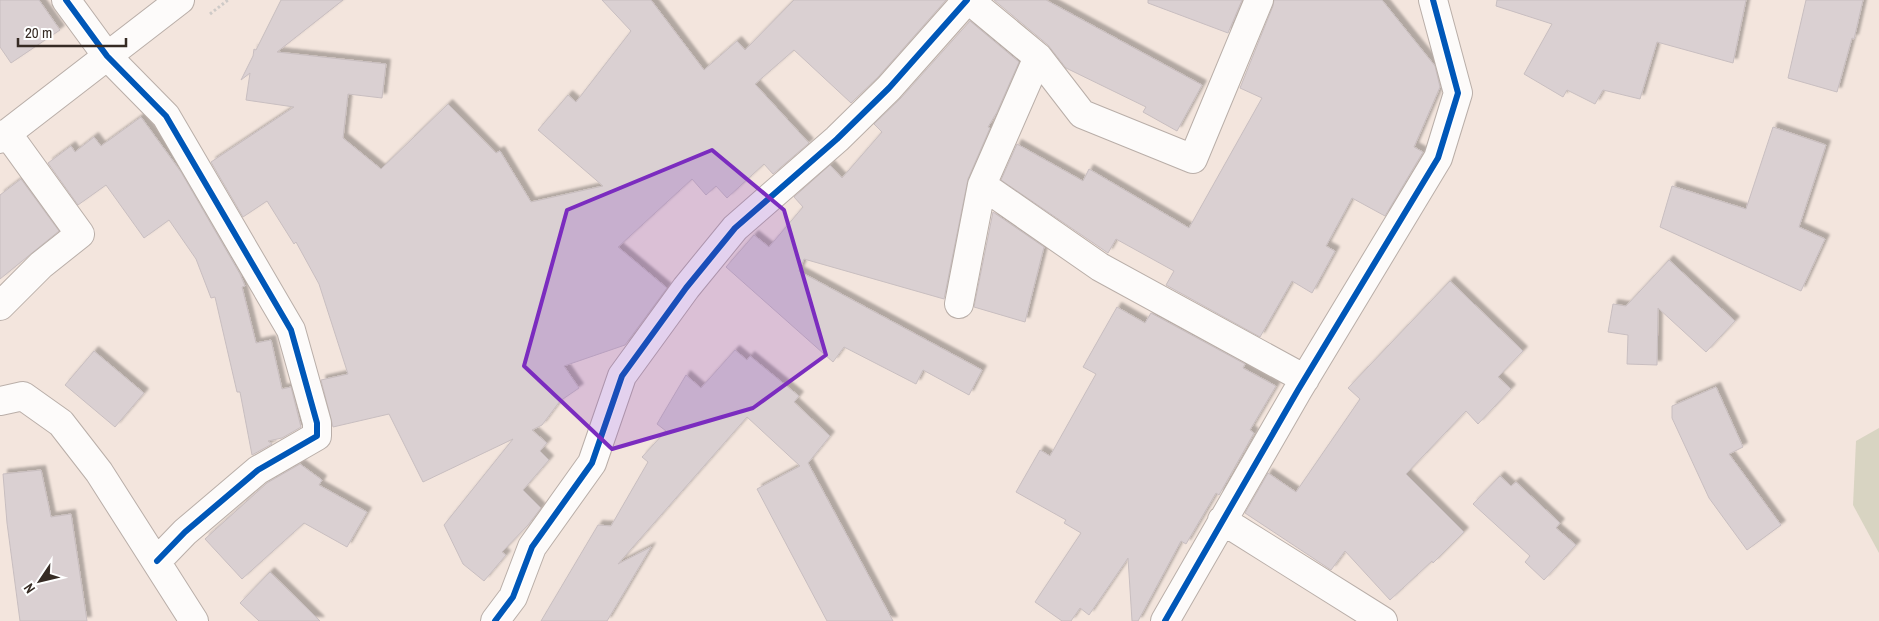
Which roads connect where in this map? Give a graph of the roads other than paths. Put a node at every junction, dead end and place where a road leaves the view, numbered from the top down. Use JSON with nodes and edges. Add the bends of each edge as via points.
{"nodes":[{"id":1,"x":66,"y":0,"type":"edge"},
{"id":2,"x":180,"y":0,"type":"edge"},
{"id":3,"x":968,"y":0,"type":"edge"},
{"id":4,"x":1259,"y":0,"type":"edge"},
{"id":5,"x":1434,"y":0,"type":"edge"},
{"id":6,"x":108,"y":56,"type":"junction"},
{"id":7,"x":1038,"y":57,"type":"junction"},
{"id":8,"x":3,"y":136,"type":"edge"},
{"id":9,"x":982,"y":185,"type":"junction"},
{"id":10,"x":959,"y":304,"type":"dead end"},
{"id":11,"x":0,"y":306,"type":"edge"},
{"id":12,"x":1305,"y":379,"type":"junction"},
{"id":13,"x":0,"y":401,"type":"edge"},
{"id":14,"x":1222,"y":520,"type":"junction"},
{"id":15,"x":157,"y":561,"type":"junction"},
{"id":16,"x":194,"y":621,"type":"edge"},
{"id":17,"x":496,"y":621,"type":"edge"},
{"id":18,"x":1166,"y":621,"type":"edge"},
{"id":19,"x":1384,"y":621,"type":"edge"}],
"edges":[{"from":1,"to":6,"type":"street"},
{"from":2,"to":6,"type":"street"},
{"from":3,"to":7,"type":"street"},
{"from":3,"to":17,"type":"street","via":[[889,88],[735,228],[686,288],[622,376],[592,463],[532,547],[513,596]]},
{"from":4,"to":7,"type":"street","via":[[1193,159],[1082,114]]},
{"from":5,"to":12,"type":"street","via":[[1458,93],[1438,158]]},
{"from":6,"to":8,"type":"street"},
{"from":6,"to":15,"type":"street","via":[[166,116],[256,267],[291,330],[317,423],[317,436],[258,470],[185,532]]},
{"from":7,"to":9,"type":"street"},
{"from":8,"to":11,"type":"street","via":[[80,234]]},
{"from":9,"to":10,"type":"street"},
{"from":9,"to":12,"type":"street","via":[[1100,267]]},
{"from":12,"to":14,"type":"street"},
{"from":13,"to":15,"type":"street","via":[[24,396],[61,424],[99,472]]},
{"from":14,"to":18,"type":"street"},
{"from":14,"to":19,"type":"street"},
{"from":15,"to":16,"type":"street"}]}
